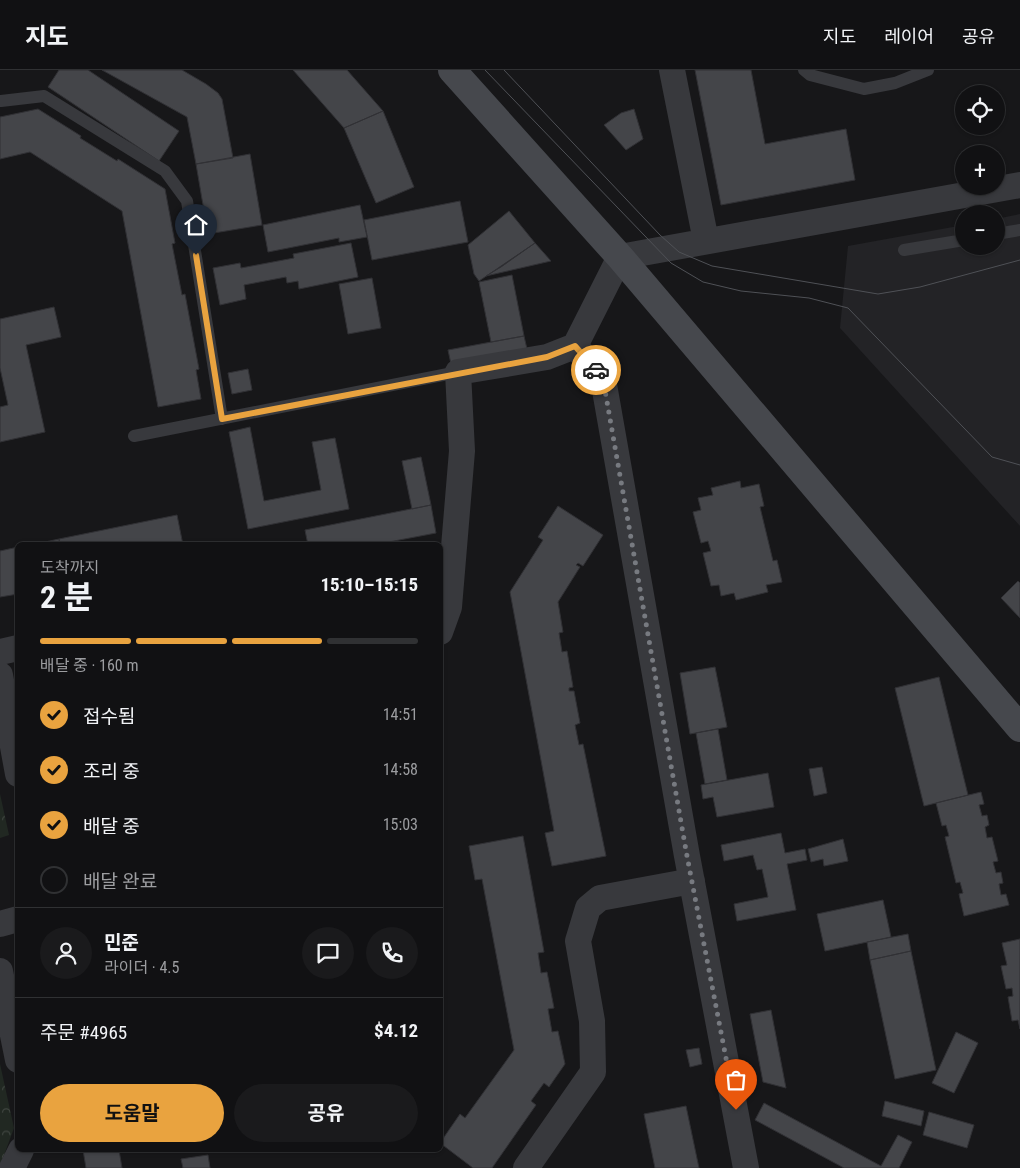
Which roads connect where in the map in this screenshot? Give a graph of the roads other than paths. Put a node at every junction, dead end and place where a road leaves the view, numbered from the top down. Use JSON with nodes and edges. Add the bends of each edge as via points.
{"nodes":[{"id":1,"x":452,"y":70,"type":"edge"},
{"id":2,"x":672,"y":70,"type":"edge"},
{"id":3,"x":804,"y":70,"type":"edge"},
{"id":4,"x":928,"y":70,"type":"edge"},
{"id":5,"x":1,"y":101,"type":"edge"},
{"id":6,"x":1020,"y":185,"type":"edge"},
{"id":7,"x":1020,"y":230,"type":"edge"},
{"id":8,"x":1005,"y":232,"type":"edge"},
{"id":9,"x":706,"y":241,"type":"junction"},
{"id":10,"x":955,"y":242,"type":"edge"},
{"id":11,"x":904,"y":250,"type":"dead end"},
{"id":12,"x":620,"y":257,"type":"junction"},
{"id":13,"x":575,"y":346,"type":"junction"},
{"id":14,"x":458,"y":372,"type":"junction"},
{"id":15,"x":222,"y":419,"type":"junction"},
{"id":16,"x":134,"y":436,"type":"dead end"},
{"id":17,"x":443,"y":624,"type":"edge"},
{"id":18,"x":15,"y":649,"type":"edge"},
{"id":19,"x":0,"y":652,"type":"edge"},
{"id":20,"x":0,"y":675,"type":"edge"},
{"id":21,"x":1020,"y":728,"type":"edge"},
{"id":22,"x":15,"y":758,"type":"edge"},
{"id":23,"x":692,"y":881,"type":"junction"},
{"id":24,"x":15,"y":921,"type":"edge"},
{"id":25,"x":0,"y":924,"type":"edge"},
{"id":26,"x":0,"y":970,"type":"edge"},
{"id":27,"x":15,"y":1045,"type":"edge"},
{"id":28,"x":20,"y":1152,"type":"edge"},
{"id":29,"x":12,"y":1168,"type":"edge"},
{"id":30,"x":526,"y":1168,"type":"edge"},
{"id":31,"x":746,"y":1168,"type":"edge"}],
"edges":[{"from":1,"to":12,"type":"main road"},
{"from":2,"to":9,"type":"street"},
{"from":3,"to":4,"type":"lane","via":[[810,76],[864,89],[895,83]]},
{"from":5,"to":15,"type":"lane","via":[[44,96],[165,171],[187,201]]},
{"from":6,"to":9,"type":"street"},
{"from":7,"to":8,"type":"lane"},
{"from":9,"to":12,"type":"street"},
{"from":10,"to":11,"type":"lane"},
{"from":12,"to":13,"type":"street"},
{"from":12,"to":21,"type":"main road"},
{"from":13,"to":14,"type":"street","via":[[547,357]]},
{"from":13,"to":23,"type":"street","via":[[603,379]]},
{"from":14,"to":15,"type":"lane"},
{"from":14,"to":17,"type":"street","via":[[462,451],[449,608]]},
{"from":15,"to":16,"type":"lane"},
{"from":18,"to":19,"type":"street"},
{"from":20,"to":22,"type":"street"},
{"from":23,"to":30,"type":"street","via":[[600,898],[588,908],[578,941],[592,1021],[593,1072]]},
{"from":23,"to":31,"type":"street"},
{"from":24,"to":25,"type":"street"},
{"from":26,"to":27,"type":"street"},
{"from":28,"to":29,"type":"street"}]}
